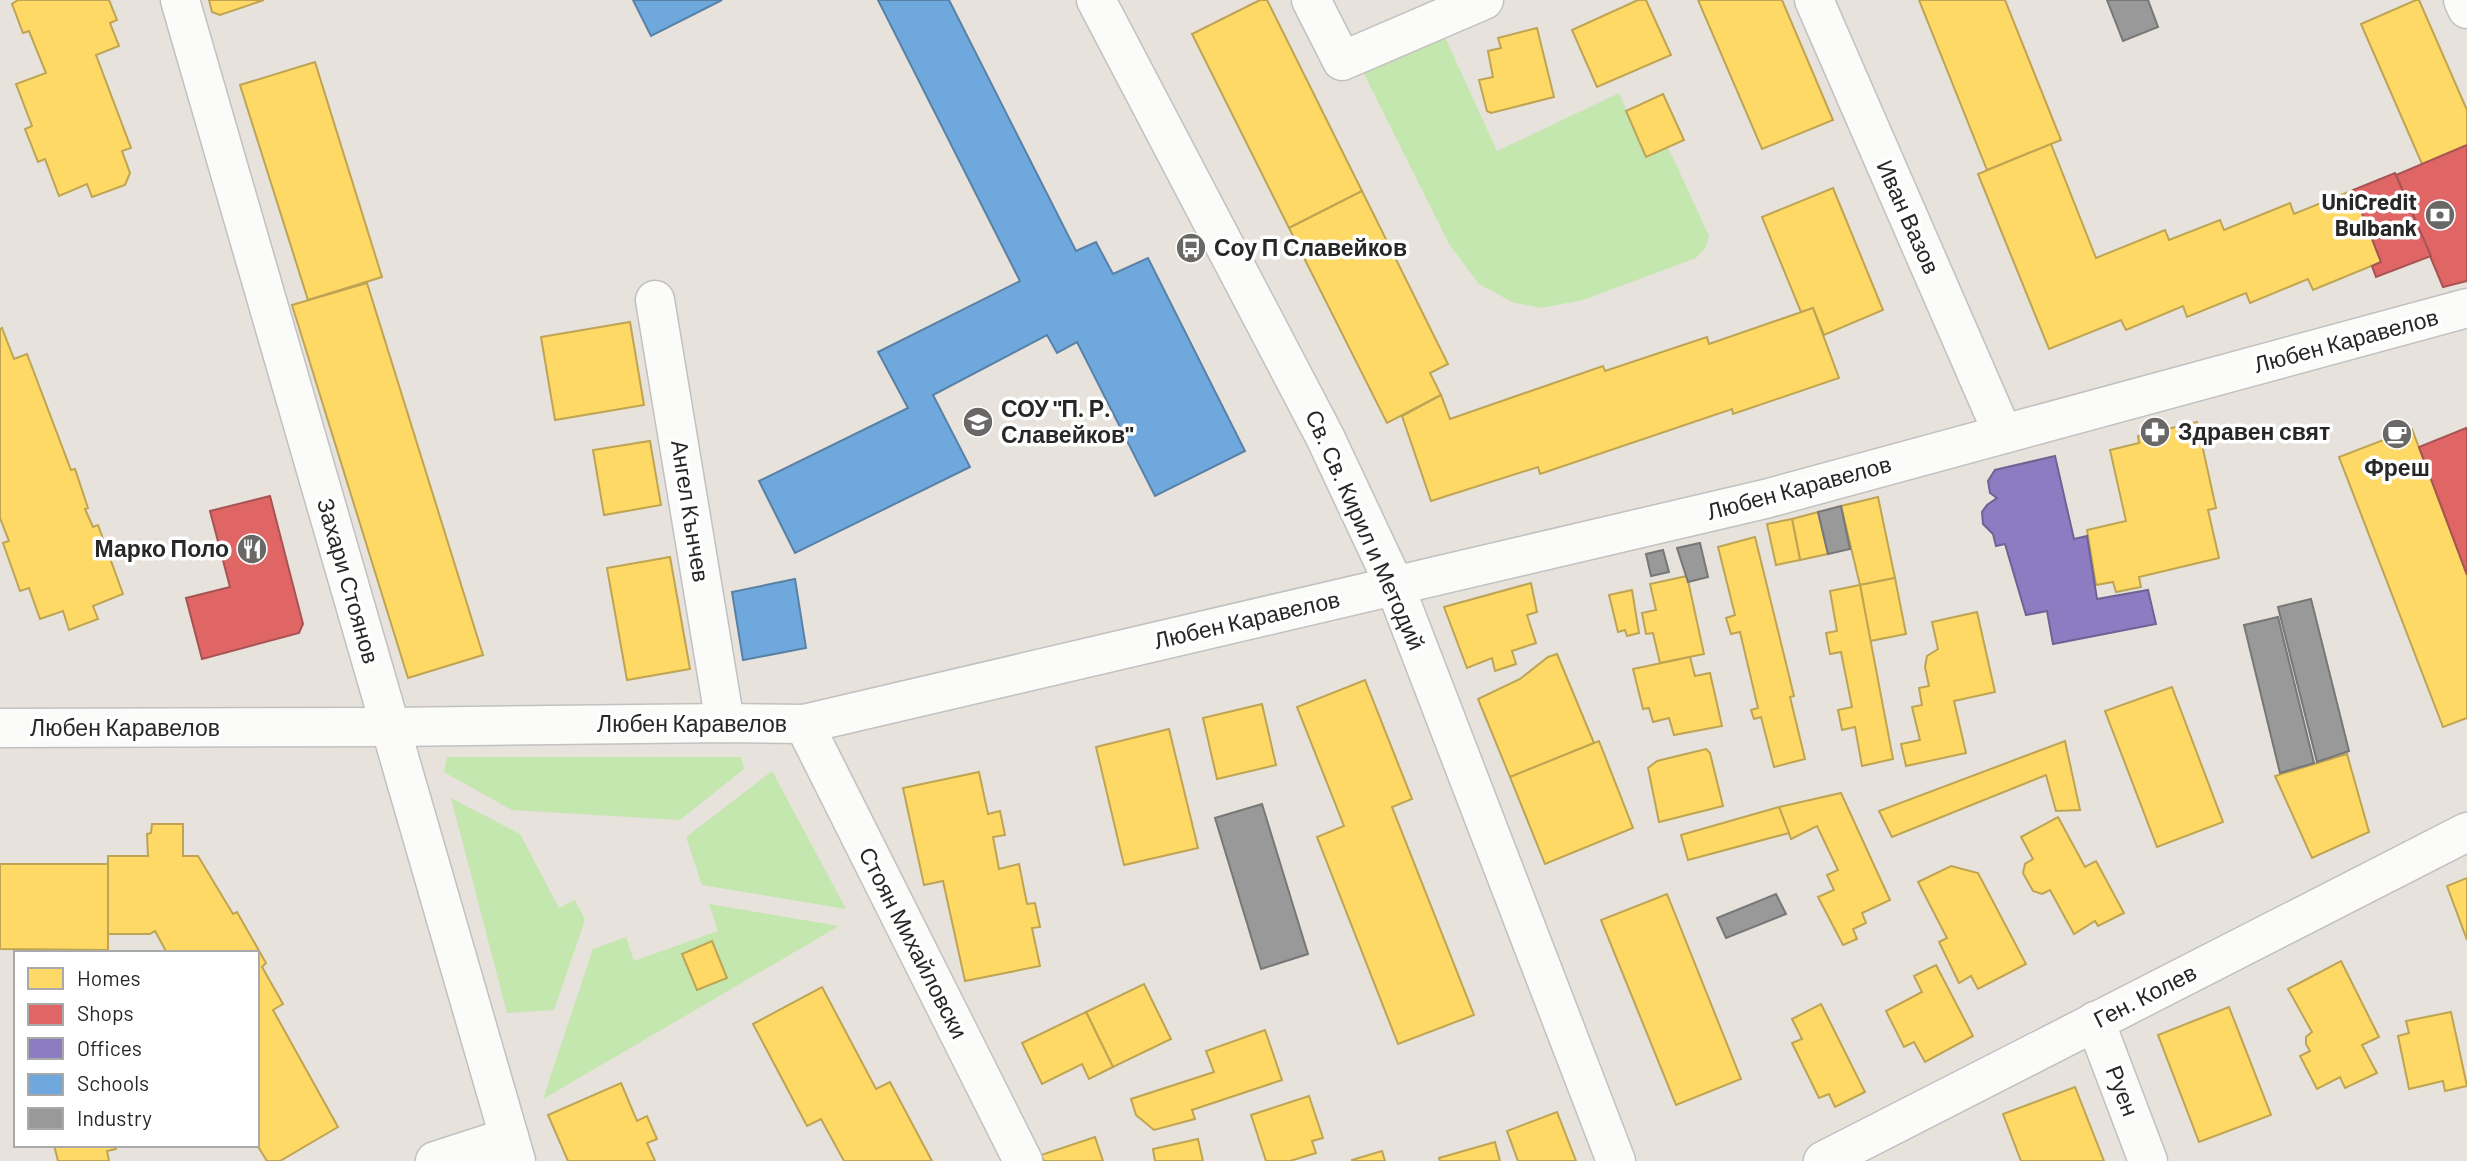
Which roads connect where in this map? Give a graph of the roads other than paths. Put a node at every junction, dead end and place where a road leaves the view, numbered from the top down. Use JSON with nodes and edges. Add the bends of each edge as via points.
{"nodes":[{"id":1,"x":180,"y":0,"type":"edge"},
{"id":2,"x":1096,"y":0,"type":"edge"},
{"id":3,"x":1311,"y":0,"type":"edge"},
{"id":4,"x":1483,"y":0,"type":"edge"},
{"id":5,"x":1814,"y":0,"type":"edge"},
{"id":6,"x":2463,"y":0,"type":"edge"},
{"id":7,"x":2467,"y":9,"type":"edge"},
{"id":8,"x":655,"y":300,"type":"dead end"},
{"id":9,"x":2467,"y":308,"type":"edge"},
{"id":10,"x":2003,"y":434,"type":"junction"},
{"id":11,"x":1395,"y":584,"type":"junction"},
{"id":12,"x":725,"y":723,"type":"junction"},
{"id":13,"x":804,"y":724,"type":"junction"},
{"id":14,"x":391,"y":727,"type":"junction"},
{"id":15,"x":0,"y":728,"type":"edge"},
{"id":16,"x":2467,"y":832,"type":"edge"},
{"id":17,"x":2095,"y":1021,"type":"junction"},
{"id":18,"x":513,"y":1149,"type":"edge"},
{"id":19,"x":435,"y":1161,"type":"edge"},
{"id":20,"x":1023,"y":1161,"type":"edge"},
{"id":21,"x":1616,"y":1161,"type":"edge"},
{"id":22,"x":1823,"y":1161,"type":"edge"},
{"id":23,"x":2148,"y":1161,"type":"edge"}],
"edges":[{"from":1,"to":14,"type":"street","name":"Захари Стоянов"},
{"from":2,"to":11,"type":"street","name":"Св. Св. Кирил и Методий","via":[[1325,437]]},
{"from":3,"to":4,"type":"street","via":[[1342,61]]},
{"from":5,"to":10,"type":"street","name":"Иван Вазов"},
{"from":6,"to":7,"type":"street"},
{"from":8,"to":12,"type":"street","name":"Ангел Кънчев"},
{"from":9,"to":10,"type":"street","name":"Любен Каравелов"},
{"from":10,"to":11,"type":"street","name":"Любен Каравелов","via":[[1765,499]]},
{"from":11,"to":13,"type":"street","name":"Любен Каравелов"},
{"from":11,"to":21,"type":"street","name":"Св. Св. Кирил и Методий"},
{"from":12,"to":13,"type":"street","name":"Любен Каравелов"},
{"from":12,"to":14,"type":"street","name":"Любен Каравелов"},
{"from":13,"to":20,"type":"street","name":"Стоян Михайловски"},
{"from":14,"to":15,"type":"street","name":"Любен Каравелов"},
{"from":14,"to":18,"type":"street","name":"Захари Стоянов"},
{"from":16,"to":17,"type":"street","name":"Ген. Колев"},
{"from":17,"to":22,"type":"street","name":"Ген. Колев"},
{"from":17,"to":23,"type":"street","name":"Руен"},
{"from":18,"to":19,"type":"street"}]}
